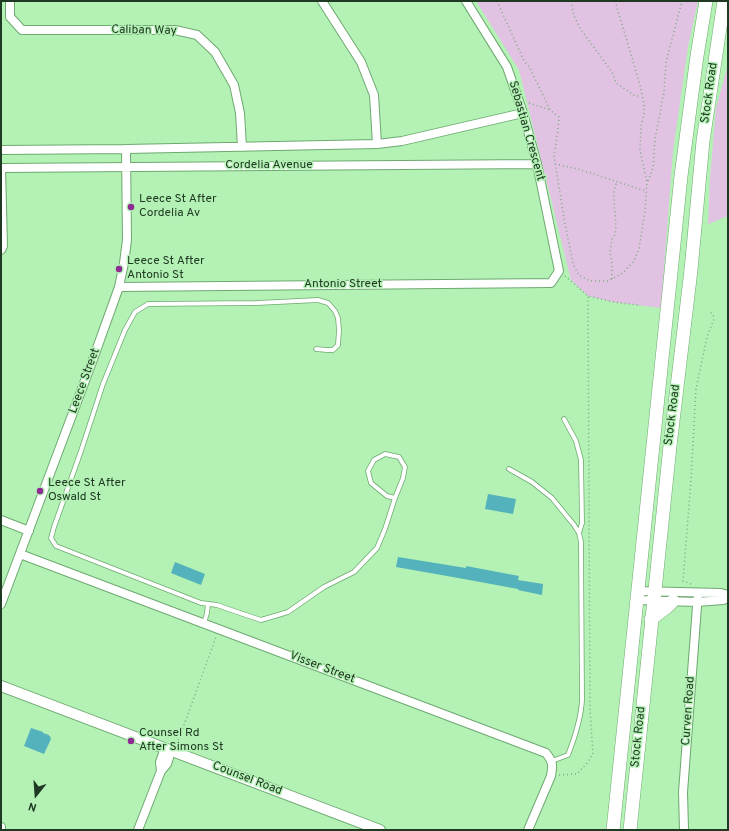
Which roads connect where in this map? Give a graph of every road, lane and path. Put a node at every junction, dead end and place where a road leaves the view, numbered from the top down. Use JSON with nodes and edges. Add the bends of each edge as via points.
{"nodes":[{"id":1,"x":10,"y":1,"type":"edge"},
{"id":2,"x":322,"y":1,"type":"edge"},
{"id":3,"x":466,"y":1,"type":"edge"},
{"id":4,"x":497,"y":1,"type":"edge"},
{"id":5,"x":571,"y":1,"type":"edge"},
{"id":6,"x":615,"y":1,"type":"edge"},
{"id":7,"x":682,"y":1,"type":"edge"},
{"id":8,"x":706,"y":1,"type":"edge"},
{"id":9,"x":724,"y":1,"type":"edge"},
{"id":10,"x":642,"y":96,"type":"junction"},
{"id":11,"x":527,"y":103,"type":"dead end"},
{"id":12,"x":550,"y":110,"type":"junction"},
{"id":13,"x":523,"y":113,"type":"junction"},
{"id":14,"x":377,"y":144,"type":"junction"},
{"id":15,"x":242,"y":147,"type":"junction"},
{"id":16,"x":1,"y":150,"type":"edge"},
{"id":17,"x":126,"y":150,"type":"junction"},
{"id":18,"x":537,"y":164,"type":"junction"},
{"id":19,"x":555,"y":164,"type":"junction"},
{"id":20,"x":126,"y":167,"type":"junction"},
{"id":21,"x":1,"y":168,"type":"edge"},
{"id":22,"x":617,"y":181,"type":"junction"},
{"id":23,"x":647,"y":182,"type":"junction"},
{"id":24,"x":646,"y":190,"type":"junction"},
{"id":25,"x":1,"y":250,"type":"edge"},
{"id":26,"x":559,"y":270,"type":"junction"},
{"id":27,"x":612,"y":278,"type":"junction"},
{"id":28,"x":119,"y":287,"type":"junction"},
{"id":29,"x":638,"y":305,"type":"dead end"},
{"id":30,"x":709,"y":312,"type":"dead end"},
{"id":31,"x":316,"y":349,"type":"dead end"},
{"id":32,"x":564,"y":419,"type":"dead end"},
{"id":33,"x":509,"y":469,"type":"dead end"},
{"id":34,"x":395,"y":498,"type":"junction"},
{"id":35,"x":1,"y":520,"type":"edge"},
{"id":36,"x":29,"y":531,"type":"junction"},
{"id":37,"x":579,"y":533,"type":"junction"},
{"id":38,"x":20,"y":554,"type":"junction"},
{"id":39,"x":698,"y":593,"type":"junction"},
{"id":40,"x":637,"y":595,"type":"junction"},
{"id":41,"x":728,"y":595,"type":"edge"},
{"id":42,"x":654,"y":596,"type":"junction"},
{"id":43,"x":728,"y":598,"type":"edge"},
{"id":44,"x":673,"y":601,"type":"junction"},
{"id":45,"x":698,"y":602,"type":"junction"},
{"id":46,"x":1,"y":604,"type":"edge"},
{"id":47,"x":208,"y":604,"type":"junction"},
{"id":48,"x":651,"y":619,"type":"junction"},
{"id":49,"x":204,"y":624,"type":"junction"},
{"id":50,"x":219,"y":629,"type":"junction"},
{"id":51,"x":1,"y":686,"type":"edge"},
{"id":52,"x":170,"y":750,"type":"junction"},
{"id":53,"x":552,"y":761,"type":"junction"},
{"id":54,"x":1,"y":827,"type":"edge"},
{"id":55,"x":2,"y":830,"type":"edge"},
{"id":56,"x":138,"y":830,"type":"edge"},
{"id":57,"x":380,"y":830,"type":"edge"},
{"id":58,"x":528,"y":830,"type":"edge"},
{"id":59,"x":612,"y":830,"type":"edge"},
{"id":60,"x":630,"y":830,"type":"edge"},
{"id":61,"x":684,"y":830,"type":"edge"}],
"edges":[{"from":1,"to":15,"type":"street","name":"Caliban Way","via":[[10,17],[22,30],[175,30],[197,35],[216,52],[234,85],[240,113]]},
{"from":2,"to":14,"type":"street","via":[[361,62],[374,95]]},
{"from":3,"to":13,"type":"street","name":"Sebastian Crescent","via":[[507,67]]},
{"from":4,"to":12,"type":"path"},
{"from":5,"to":10,"type":"path","via":[[574,16],[581,30],[612,72],[616,83],[636,96]]},
{"from":6,"to":10,"type":"path"},
{"from":7,"to":23,"type":"path","via":[[666,62],[653,168]]},
{"from":8,"to":40,"type":"highway","name":"Stock Road","via":[[681,176]]},
{"from":9,"to":42,"type":"highway","name":"Stock Road","via":[[702,141],[691,270]]},
{"from":10,"to":23,"type":"path","via":[[644,113],[640,150]]},
{"from":11,"to":12,"type":"path"},
{"from":12,"to":19,"type":"path","via":[[559,117]]},
{"from":13,"to":14,"type":"street","name":"Cordelia Avenue","via":[[402,141]]},
{"from":13,"to":18,"type":"street","name":"Sebastian Crescent"},
{"from":14,"to":15,"type":"street","name":"Cordelia Avenue"},
{"from":15,"to":17,"type":"street","name":"Cordelia Avenue"},
{"from":16,"to":17,"type":"street","name":"Cordelia Avenue"},
{"from":17,"to":20,"type":"street","name":"Leece Street"},
{"from":18,"to":20,"type":"street","name":"Cordelia Avenue"},
{"from":18,"to":26,"type":"street","name":"Sebastian Crescent"},
{"from":19,"to":22,"type":"path"},
{"from":19,"to":27,"type":"path","via":[[573,264],[579,275],[590,281],[608,281]]},
{"from":20,"to":21,"type":"street","name":"Cordelia Avenue"},
{"from":20,"to":28,"type":"street","name":"Leece Street","via":[[126,240]]},
{"from":21,"to":25,"type":"street"},
{"from":22,"to":24,"type":"path"},
{"from":22,"to":27,"type":"path","via":[[614,191],[616,227],[610,252]]},
{"from":23,"to":24,"type":"path"},
{"from":24,"to":27,"type":"path","via":[[639,249],[634,261],[623,273]]},
{"from":26,"to":28,"type":"street","name":"Antonio Street","via":[[551,283]]},
{"from":26,"to":29,"type":"path","via":[[588,296]]},
{"from":28,"to":36,"type":"street","name":"Leece Street"},
{"from":30,"to":39,"type":"path","via":[[714,319],[706,337],[696,389],[683,581],[699,586]]},
{"from":31,"to":47,"type":"lane","via":[[334,350],[338,345],[339,330],[335,311],[328,303],[318,300],[148,304],[135,312],[125,330],[103,384],[51,538],[56,546]]},
{"from":32,"to":37,"type":"lane","via":[[576,441],[581,460],[582,523]]},
{"from":33,"to":37,"type":"lane","via":[[532,482],[552,498]]},
{"from":34,"to":34,"type":"lane","via":[[387,496],[371,482],[368,471],[374,460],[384,454],[399,457],[404,467],[403,478]]},
{"from":34,"to":47,"type":"lane","via":[[377,548],[354,572],[324,587],[288,612],[261,620]]},
{"from":35,"to":36,"type":"street"},
{"from":36,"to":38,"type":"street","name":"Leece Street"},
{"from":37,"to":53,"type":"lane","via":[[581,711],[568,755]]},
{"from":38,"to":46,"type":"street","name":"Leece Street"},
{"from":38,"to":49,"type":"street","name":"Visser Street"},
{"from":39,"to":41,"type":"street"},
{"from":39,"to":42,"type":"street"},
{"from":39,"to":45,"type":"street","name":"Curven Road"},
{"from":40,"to":42,"type":"street"},
{"from":40,"to":59,"type":"highway","name":"Stock Road"},
{"from":42,"to":44,"type":"street"},
{"from":42,"to":48,"type":"highway","name":"Stock Road"},
{"from":43,"to":45,"type":"street"},
{"from":44,"to":45,"type":"street"},
{"from":44,"to":48,"type":"highway"},
{"from":45,"to":61,"type":"street","name":"Curven Road","via":[[683,792]]},
{"from":47,"to":49,"type":"lane"},
{"from":48,"to":60,"type":"highway","name":"Stock Road"},
{"from":49,"to":50,"type":"street","name":"Visser Street"},
{"from":50,"to":52,"type":"path"},
{"from":50,"to":53,"type":"street","name":"Visser Street","via":[[546,754]]},
{"from":51,"to":52,"type":"street","name":"Counsel Road"},
{"from":52,"to":56,"type":"street","via":[[160,762],[161,770]]},
{"from":52,"to":57,"type":"street","name":"Counsel Road"},
{"from":53,"to":58,"type":"street","via":[[551,776]]},
{"from":54,"to":55,"type":"street"}]}
